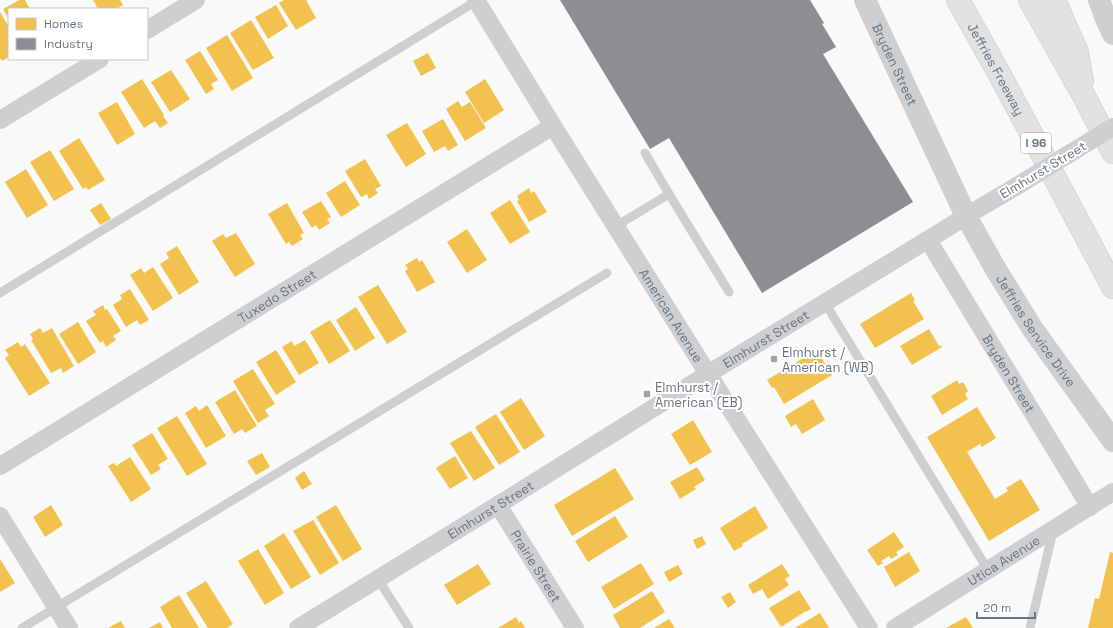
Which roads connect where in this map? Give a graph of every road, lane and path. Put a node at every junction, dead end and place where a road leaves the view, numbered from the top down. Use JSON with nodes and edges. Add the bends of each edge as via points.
{"nodes":[{"id":1,"x":196,"y":0,"type":"edge"},
{"id":2,"x":477,"y":0,"type":"edge"},
{"id":3,"x":865,"y":0,"type":"edge"},
{"id":4,"x":958,"y":0,"type":"edge"},
{"id":5,"x":1030,"y":0,"type":"edge"},
{"id":6,"x":1054,"y":0,"type":"edge"},
{"id":7,"x":1099,"y":0,"type":"edge"},
{"id":8,"x":148,"y":29,"type":"edge"},
{"id":9,"x":1113,"y":34,"type":"edge"},
{"id":10,"x":98,"y":60,"type":"edge"},
{"id":11,"x":1085,"y":98,"type":"junction"},
{"id":12,"x":0,"y":120,"type":"edge"},
{"id":13,"x":553,"y":126,"type":"junction"},
{"id":14,"x":1113,"y":127,"type":"edge"},
{"id":15,"x":1113,"y":152,"type":"edge"},
{"id":16,"x":645,"y":153,"type":"dead end"},
{"id":17,"x":669,"y":194,"type":"junction"},
{"id":18,"x":966,"y":216,"type":"junction"},
{"id":19,"x":616,"y":226,"type":"junction"},
{"id":20,"x":928,"y":240,"type":"junction"},
{"id":21,"x":607,"y":273,"type":"dead end"},
{"id":22,"x":1113,"y":287,"type":"edge"},
{"id":23,"x":0,"y":292,"type":"edge"},
{"id":24,"x":729,"y":292,"type":"dead end"},
{"id":25,"x":824,"y":303,"type":"junction"},
{"id":26,"x":708,"y":374,"type":"junction"},
{"id":27,"x":1113,"y":441,"type":"edge"},
{"id":28,"x":0,"y":466,"type":"edge"},
{"id":29,"x":1113,"y":492,"type":"edge"},
{"id":30,"x":498,"y":505,"type":"junction"},
{"id":31,"x":1090,"y":507,"type":"junction"},
{"id":32,"x":0,"y":516,"type":"edge"},
{"id":33,"x":1053,"y":529,"type":"junction"},
{"id":34,"x":988,"y":570,"type":"junction"},
{"id":35,"x":378,"y":579,"type":"junction"},
{"id":36,"x":56,"y":607,"type":"junction"},
{"id":37,"x":22,"y":628,"type":"edge"},
{"id":38,"x":69,"y":628,"type":"edge"},
{"id":39,"x":298,"y":628,"type":"edge"},
{"id":40,"x":409,"y":628,"type":"edge"},
{"id":41,"x":575,"y":628,"type":"edge"},
{"id":42,"x":869,"y":628,"type":"edge"},
{"id":43,"x":895,"y":628,"type":"edge"},
{"id":44,"x":1030,"y":628,"type":"edge"}],
"edges":[{"from":1,"to":8,"type":"street"},
{"from":2,"to":13,"type":"street","name":"American Avenue"},
{"from":2,"to":23,"type":"lane"},
{"from":3,"to":18,"type":"street","name":"Bryden Street"},
{"from":4,"to":22,"type":"highway","name":"Jeffries Freeway","number":"I 96"},
{"from":5,"to":11,"type":"highway"},
{"from":6,"to":11,"type":"highway","via":[[1077,52]]},
{"from":7,"to":9,"type":"street"},
{"from":10,"to":12,"type":"street"},
{"from":11,"to":15,"type":"highway"},
{"from":13,"to":19,"type":"street","name":"American Avenue"},
{"from":13,"to":28,"type":"street","name":"Tuxedo Street"},
{"from":14,"to":18,"type":"street","name":"Elmhurst Street","bridge":true},
{"from":16,"to":17,"type":"lane"},
{"from":17,"to":19,"type":"lane"},
{"from":17,"to":24,"type":"lane"},
{"from":18,"to":20,"type":"street","name":"Elmhurst Street"},
{"from":18,"to":27,"type":"street","name":"Jeffries Service Drive","via":[[994,268],[1032,328]]},
{"from":19,"to":26,"type":"street","name":"American Avenue"},
{"from":20,"to":25,"type":"street","name":"Elmhurst Street"},
{"from":20,"to":31,"type":"street","name":"Bryden Street"},
{"from":21,"to":36,"type":"lane"},
{"from":25,"to":26,"type":"street","name":"Elmhurst Street"},
{"from":25,"to":34,"type":"lane"},
{"from":26,"to":30,"type":"street","name":"Elmhurst Street"},
{"from":26,"to":42,"type":"street","name":"American Avenue"},
{"from":29,"to":31,"type":"street","name":"Utica Avenue"},
{"from":30,"to":35,"type":"street","name":"Elmhurst Street"},
{"from":30,"to":41,"type":"street","name":"Prairie Street"},
{"from":31,"to":33,"type":"street","name":"Utica Avenue"},
{"from":32,"to":36,"type":"street"},
{"from":33,"to":34,"type":"street","name":"Utica Avenue"},
{"from":33,"to":44,"type":"lane"},
{"from":34,"to":43,"type":"street","name":"Utica Avenue"},
{"from":35,"to":39,"type":"street","name":"Elmhurst Street"},
{"from":35,"to":40,"type":"lane"},
{"from":36,"to":37,"type":"lane"},
{"from":36,"to":38,"type":"street"}]}
